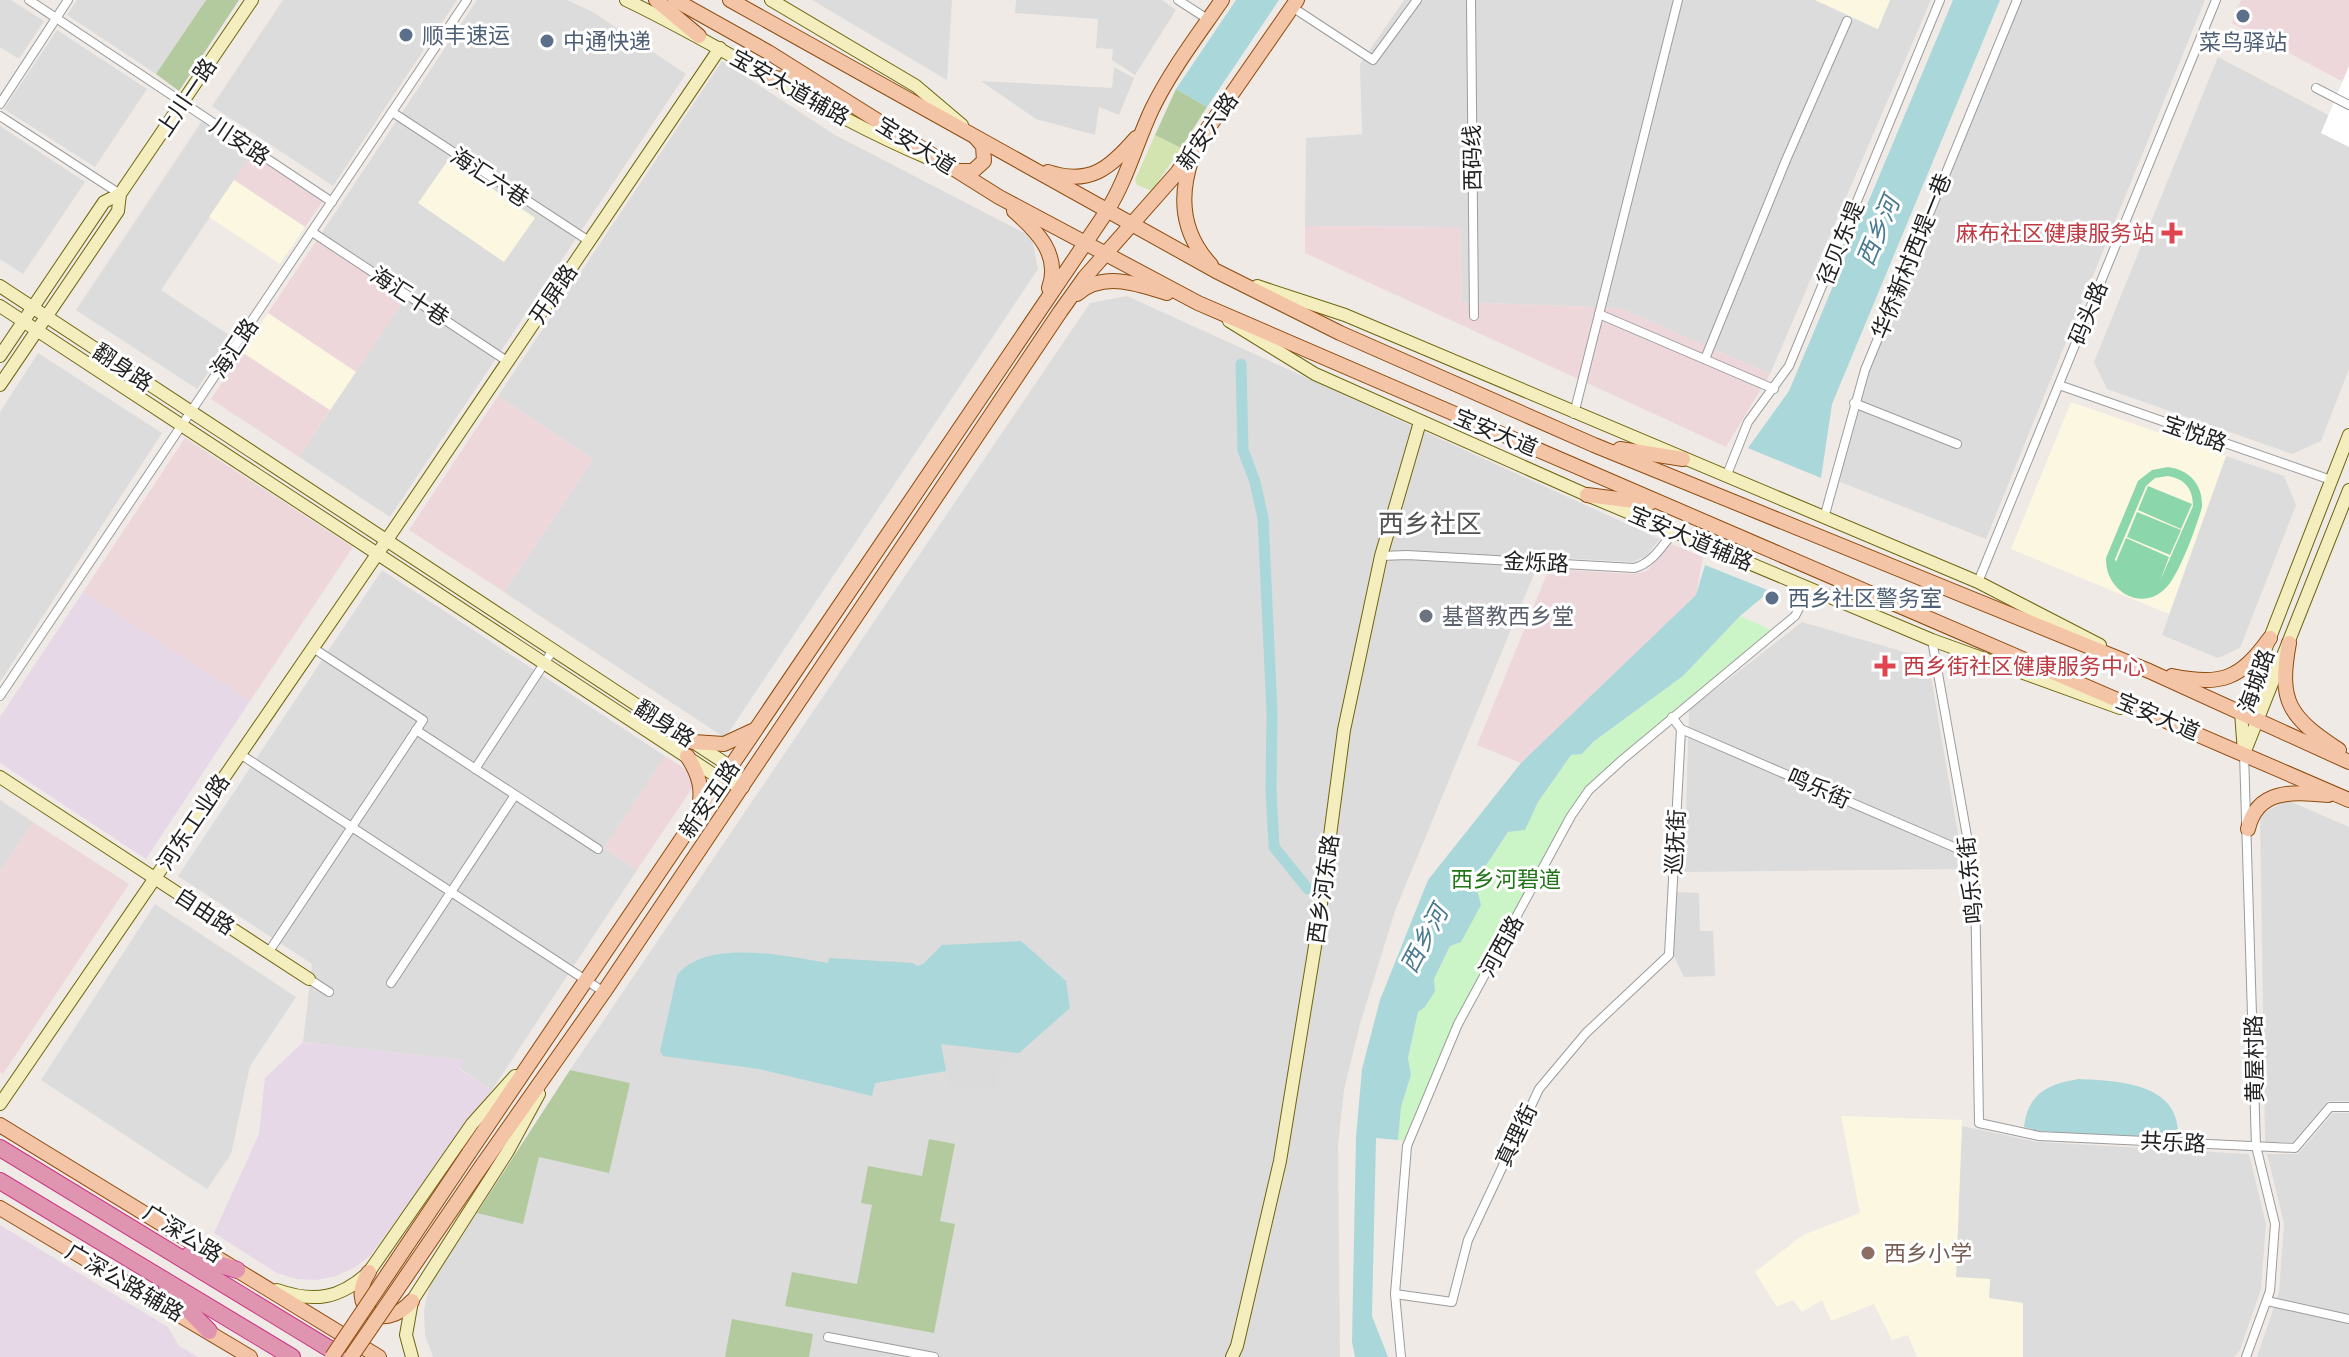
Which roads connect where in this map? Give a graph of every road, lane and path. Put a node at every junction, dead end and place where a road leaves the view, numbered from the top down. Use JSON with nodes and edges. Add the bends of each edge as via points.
{"nodes":[{"id":1,"x":29,"y":0,"type":"edge"},
{"id":2,"x":68,"y":0,"type":"edge"},
{"id":3,"x":252,"y":0,"type":"edge"},
{"id":4,"x":467,"y":0,"type":"edge"},
{"id":5,"x":626,"y":0,"type":"edge"},
{"id":6,"x":656,"y":0,"type":"edge"},
{"id":7,"x":675,"y":0,"type":"edge"},
{"id":8,"x":730,"y":0,"type":"edge"},
{"id":9,"x":771,"y":0,"type":"edge"},
{"id":10,"x":1178,"y":0,"type":"edge"},
{"id":11,"x":1222,"y":0,"type":"edge"},
{"id":12,"x":1417,"y":0,"type":"edge"},
{"id":13,"x":1471,"y":0,"type":"edge"},
{"id":14,"x":1678,"y":0,"type":"edge"},
{"id":15,"x":1940,"y":0,"type":"edge"},
{"id":16,"x":2017,"y":0,"type":"edge"},
{"id":17,"x":2216,"y":0,"type":"edge"},
{"id":18,"x":1294,"y":4,"type":"edge"},
{"id":19,"x":56,"y":18,"type":"junction"},
{"id":20,"x":1209,"y":20,"type":"junction"},
{"id":21,"x":1847,"y":21,"type":"dead end"},
{"id":22,"x":699,"y":36,"type":"junction"},
{"id":23,"x":720,"y":48,"type":"junction"},
{"id":24,"x":773,"y":78,"type":"junction"},
{"id":25,"x":815,"y":82,"type":"junction"},
{"id":26,"x":2316,"y":88,"type":"dead end"},
{"id":27,"x":183,"y":102,"type":"junction"},
{"id":28,"x":0,"y":104,"type":"edge"},
{"id":29,"x":2349,"y":105,"type":"edge"},
{"id":30,"x":392,"y":112,"type":"junction"},
{"id":31,"x":0,"y":116,"type":"edge"},
{"id":32,"x":1142,"y":131,"type":"junction"},
{"id":33,"x":976,"y":138,"type":"junction"},
{"id":34,"x":1199,"y":144,"type":"junction"},
{"id":35,"x":1014,"y":160,"type":"junction"},
{"id":36,"x":955,"y":169,"type":"junction"},
{"id":37,"x":120,"y":194,"type":"junction"},
{"id":38,"x":999,"y":197,"type":"junction"},
{"id":39,"x":332,"y":202,"type":"junction"},
{"id":40,"x":1107,"y":211,"type":"junction"},
{"id":41,"x":1131,"y":224,"type":"junction"},
{"id":42,"x":312,"y":232,"type":"junction"},
{"id":43,"x":589,"y":241,"type":"junction"},
{"id":44,"x":1086,"y":242,"type":"junction"},
{"id":45,"x":1106,"y":253,"type":"junction"},
{"id":46,"x":1216,"y":271,"type":"junction"},
{"id":47,"x":48,"y":285,"type":"junction"},
{"id":48,"x":3,"y":288,"type":"edge"},
{"id":49,"x":63,"y":293,"type":"junction"},
{"id":50,"x":1198,"y":303,"type":"junction"},
{"id":51,"x":1042,"y":305,"type":"junction"},
{"id":52,"x":0,"y":306,"type":"edge"},
{"id":53,"x":33,"y":307,"type":"junction"},
{"id":54,"x":1060,"y":312,"type":"junction"},
{"id":55,"x":1599,"y":314,"type":"junction"},
{"id":56,"x":1474,"y":316,"type":"dead end"},
{"id":57,"x":47,"y":317,"type":"junction"},
{"id":58,"x":24,"y":321,"type":"junction"},
{"id":59,"x":38,"y":331,"type":"junction"},
{"id":60,"x":71,"y":333,"type":"junction"},
{"id":61,"x":9,"y":342,"type":"junction"},
{"id":62,"x":62,"y":347,"type":"junction"},
{"id":63,"x":23,"y":353,"type":"junction"},
{"id":64,"x":0,"y":356,"type":"edge"},
{"id":65,"x":1705,"y":359,"type":"junction"},
{"id":66,"x":507,"y":361,"type":"junction"},
{"id":67,"x":0,"y":385,"type":"edge"},
{"id":68,"x":2059,"y":385,"type":"junction"},
{"id":69,"x":1774,"y":389,"type":"junction"},
{"id":70,"x":1854,"y":403,"type":"junction"},
{"id":71,"x":191,"y":413,"type":"junction"},
{"id":72,"x":1574,"y":414,"type":"junction"},
{"id":73,"x":1420,"y":422,"type":"junction"},
{"id":74,"x":180,"y":425,"type":"junction"},
{"id":75,"x":2349,"y":435,"type":"edge"},
{"id":76,"x":1957,"y":444,"type":"dead end"},
{"id":77,"x":1594,"y":445,"type":"junction"},
{"id":78,"x":1683,"y":459,"type":"junction"},
{"id":79,"x":1728,"y":478,"type":"junction"},
{"id":80,"x":2331,"y":480,"type":"junction"},
{"id":81,"x":2349,"y":490,"type":"edge"},
{"id":82,"x":1587,"y":495,"type":"junction"},
{"id":83,"x":1671,"y":506,"type":"junction"},
{"id":84,"x":1824,"y":518,"type":"junction"},
{"id":85,"x":1674,"y":531,"type":"junction"},
{"id":86,"x":386,"y":540,"type":"junction"},
{"id":87,"x":378,"y":553,"type":"junction"},
{"id":88,"x":1381,"y":556,"type":"junction"},
{"id":89,"x":1978,"y":582,"type":"junction"},
{"id":90,"x":1810,"y":587,"type":"junction"},
{"id":91,"x":2270,"y":638,"type":"junction"},
{"id":92,"x":1932,"y":640,"type":"junction"},
{"id":93,"x":2289,"y":643,"type":"junction"},
{"id":94,"x":313,"y":648,"type":"junction"},
{"id":95,"x":553,"y":650,"type":"junction"},
{"id":96,"x":545,"y":663,"type":"junction"},
{"id":97,"x":2149,"y":671,"type":"junction"},
{"id":98,"x":0,"y":696,"type":"edge"},
{"id":99,"x":2241,"y":712,"type":"junction"},
{"id":100,"x":1672,"y":717,"type":"junction"},
{"id":101,"x":2259,"y":720,"type":"junction"},
{"id":102,"x":761,"y":723,"type":"junction"},
{"id":103,"x":1681,"y":729,"type":"junction"},
{"id":104,"x":416,"y":730,"type":"junction"},
{"id":105,"x":2202,"y":735,"type":"junction"},
{"id":106,"x":690,"y":749,"type":"junction"},
{"id":107,"x":2244,"y":753,"type":"junction"},
{"id":108,"x":240,"y":754,"type":"junction"},
{"id":109,"x":2349,"y":759,"type":"edge"},
{"id":110,"x":731,"y":767,"type":"junction"},
{"id":111,"x":475,"y":769,"type":"junction"},
{"id":112,"x":0,"y":777,"type":"edge"},
{"id":113,"x":722,"y":780,"type":"junction"},
{"id":114,"x":743,"y":787,"type":"junction"},
{"id":115,"x":515,"y":795,"type":"junction"},
{"id":116,"x":2346,"y":799,"type":"edge"},
{"id":117,"x":696,"y":818,"type":"junction"},
{"id":118,"x":351,"y":827,"type":"junction"},
{"id":119,"x":2248,"y":829,"type":"junction"},
{"id":120,"x":598,"y":849,"type":"dead end"},
{"id":121,"x":1970,"y":854,"type":"junction"},
{"id":122,"x":155,"y":878,"type":"junction"},
{"id":123,"x":451,"y":892,"type":"junction"},
{"id":124,"x":268,"y":953,"type":"junction"},
{"id":125,"x":1669,"y":955,"type":"joint"},
{"id":126,"x":309,"y":979,"type":"joint"},
{"id":127,"x":586,"y":981,"type":"junction"},
{"id":128,"x":391,"y":983,"type":"dead end"},
{"id":129,"x":329,"y":992,"type":"dead end"},
{"id":130,"x":604,"y":992,"type":"junction"},
{"id":131,"x":541,"y":1046,"type":"junction"},
{"id":132,"x":557,"y":1060,"type":"junction"},
{"id":133,"x":0,"y":1104,"type":"edge"},
{"id":134,"x":2349,"y":1107,"type":"edge"},
{"id":135,"x":1979,"y":1123,"type":"joint"},
{"id":136,"x":0,"y":1125,"type":"edge"},
{"id":137,"x":2256,"y":1146,"type":"junction"},
{"id":138,"x":0,"y":1148,"type":"edge"},
{"id":139,"x":0,"y":1181,"type":"edge"},
{"id":140,"x":0,"y":1208,"type":"edge"},
{"id":141,"x":166,"y":1249,"type":"junction"},
{"id":142,"x":149,"y":1270,"type":"junction"},
{"id":143,"x":237,"y":1270,"type":"junction"},
{"id":144,"x":369,"y":1272,"type":"junction"},
{"id":145,"x":261,"y":1284,"type":"junction"},
{"id":146,"x":1395,"y":1294,"type":"junction"},
{"id":147,"x":412,"y":1301,"type":"junction"},
{"id":148,"x":2267,"y":1301,"type":"junction"},
{"id":149,"x":2349,"y":1319,"type":"edge"},
{"id":150,"x":209,"y":1331,"type":"junction"},
{"id":151,"x":828,"y":1337,"type":"dead end"},
{"id":152,"x":1235,"y":1353,"type":"edge"},
{"id":153,"x":250,"y":1357,"type":"edge"},
{"id":154,"x":292,"y":1357,"type":"edge"},
{"id":155,"x":332,"y":1357,"type":"edge"},
{"id":156,"x":343,"y":1357,"type":"edge"},
{"id":157,"x":351,"y":1357,"type":"edge"},
{"id":158,"x":379,"y":1357,"type":"edge"},
{"id":159,"x":412,"y":1357,"type":"edge"},
{"id":160,"x":934,"y":1357,"type":"edge"},
{"id":161,"x":1401,"y":1357,"type":"edge"},
{"id":162,"x":2246,"y":1357,"type":"edge"}],
"edges":[{"from":1,"to":19,"type":"street","name":"川安路"},
{"from":2,"to":19,"type":"street"},
{"from":3,"to":27,"type":"main road","name":"上川一路"},
{"from":4,"to":30,"type":"street","name":"海汇路"},
{"from":5,"to":22,"type":"main road","name":"宝安大道辅路"},
{"from":6,"to":22,"type":"main road"},
{"from":7,"to":25,"type":"main road","name":"宝安大道"},
{"from":8,"to":33,"type":"main road","name":"宝安大道"},
{"from":9,"to":33,"type":"main road","via":[[916,86]]},
{"from":10,"to":20,"type":"street"},
{"from":11,"to":20,"type":"main road"},
{"from":12,"to":18,"type":"street","via":[[1373,60]]},
{"from":13,"to":56,"type":"street","name":"西码线"},
{"from":14,"to":55,"type":"street"},
{"from":15,"to":69,"type":"street","name":"径贝东堤","via":[[1789,366]]},
{"from":16,"to":70,"type":"street","name":"华侨新村西堤一巷"},
{"from":17,"to":68,"type":"street","name":"码头路"},
{"from":18,"to":34,"type":"main road","name":"新安六路"},
{"from":19,"to":27,"type":"street","name":"川安路"},
{"from":19,"to":28,"type":"street"},
{"from":20,"to":32,"type":"main road"},
{"from":21,"to":65,"type":"street"},
{"from":22,"to":23,"type":"main road","name":"宝安大道辅路"},
{"from":23,"to":24,"type":"main road","name":"宝安大道辅路"},
{"from":23,"to":43,"type":"main road","name":"开屏路"},
{"from":24,"to":25,"type":"main road"},
{"from":24,"to":36,"type":"main road","name":"宝安大道辅路","via":[[886,140]]},
{"from":25,"to":36,"type":"main road","name":"宝安大道"},
{"from":26,"to":29,"type":"street"},
{"from":27,"to":37,"type":"main road","name":"上川一路"},
{"from":27,"to":39,"type":"street","name":"川安路"},
{"from":30,"to":39,"type":"street","name":"海汇路"},
{"from":30,"to":43,"type":"street","name":"海汇六巷"},
{"from":31,"to":37,"type":"street"},
{"from":32,"to":35,"type":"main road","via":[[1115,161],[1086,176],[1063,177]]},
{"from":32,"to":40,"type":"main road"},
{"from":33,"to":35,"type":"main road","name":"宝安大道"},
{"from":33,"to":36,"type":"main road","via":[[985,151],[981,165],[969,172]]},
{"from":34,"to":41,"type":"main road","name":"新安六路"},
{"from":34,"to":46,"type":"main road","via":[[1184,190],[1184,217],[1197,248]]},
{"from":35,"to":40,"type":"main road","name":"宝安大道"},
{"from":36,"to":38,"type":"main road","name":"宝安大道"},
{"from":37,"to":47,"type":"main road","name":"上川一路","via":[[104,202]]},
{"from":37,"to":49,"type":"main road","name":"上川一路","via":[[118,211]]},
{"from":38,"to":44,"type":"main road","name":"宝安大道"},
{"from":38,"to":51,"type":"main road","via":[[1031,227],[1051,257],[1054,271]]},
{"from":39,"to":42,"type":"street","name":"海汇路"},
{"from":40,"to":41,"type":"main road","name":"宝安大道"},
{"from":40,"to":44,"type":"main road"},
{"from":41,"to":45,"type":"main road","name":"新安六路"},
{"from":41,"to":46,"type":"main road","name":"宝安大道"},
{"from":42,"to":66,"type":"street","name":"海汇十巷"},
{"from":42,"to":71,"type":"street","name":"海汇路"},
{"from":43,"to":66,"type":"main road","name":"开屏路"},
{"from":44,"to":45,"type":"main road","name":"宝安大道"},
{"from":44,"to":51,"type":"main road","name":"新安五路"},
{"from":45,"to":50,"type":"main road","name":"宝安大道"},
{"from":45,"to":54,"type":"main road","name":"新安五路"},
{"from":46,"to":72,"type":"main road","via":[[1345,315]]},
{"from":46,"to":77,"type":"main road","name":"宝安大道","via":[[1340,333]]},
{"from":47,"to":48,"type":"main road","via":[[25,297]]},
{"from":47,"to":53,"type":"main road","name":"上川一路"},
{"from":48,"to":53,"type":"main road","name":"翻身路"},
{"from":49,"to":57,"type":"main road","name":"上川一路"},
{"from":49,"to":60,"type":"main road","via":[[59,318]]},
{"from":50,"to":54,"type":"main road","via":[[1137,284],[1106,282],[1081,291]]},
{"from":50,"to":73,"type":"main road","name":"宝安大道辅路","via":[[1298,365]]},
{"from":50,"to":83,"type":"main road","name":"宝安大道"},
{"from":51,"to":102,"type":"main road","name":"新安五路"},
{"from":52,"to":58,"type":"main road","name":"翻身路"},
{"from":52,"to":61,"type":"main road","via":[[11,319]]},
{"from":53,"to":57,"type":"main road","name":"翻身路"},
{"from":53,"to":58,"type":"main road","name":"上川一路"},
{"from":54,"to":114,"type":"main road","name":"新安五路"},
{"from":55,"to":65,"type":"street"},
{"from":55,"to":72,"type":"street"},
{"from":57,"to":59,"type":"main road","name":"上川一路"},
{"from":57,"to":60,"type":"main road","name":"翻身路"},
{"from":58,"to":59,"type":"main road","name":"翻身路"},
{"from":58,"to":61,"type":"main road","name":"上川一路"},
{"from":59,"to":62,"type":"main road","name":"翻身路"},
{"from":59,"to":63,"type":"main road","name":"上川一路"},
{"from":60,"to":71,"type":"main road","name":"翻身路"},
{"from":61,"to":64,"type":"main road","name":"上川一路"},
{"from":62,"to":63,"type":"main road","via":[[38,343]]},
{"from":62,"to":74,"type":"main road","name":"翻身路"},
{"from":63,"to":67,"type":"main road","name":"上川一路"},
{"from":65,"to":69,"type":"street"},
{"from":66,"to":86,"type":"main road","name":"开屏路"},
{"from":68,"to":80,"type":"street","name":"宝悦路"},
{"from":68,"to":89,"type":"street","name":"码头路"},
{"from":69,"to":79,"type":"street","name":"径贝东堤","via":[[1748,422]]},
{"from":70,"to":76,"type":"street"},
{"from":70,"to":84,"type":"street","name":"华侨新村西堤一巷"},
{"from":71,"to":74,"type":"street","name":"海汇路"},
{"from":71,"to":86,"type":"main road","name":"翻身路"},
{"from":72,"to":78,"type":"main road"},
{"from":73,"to":82,"type":"main road","name":"宝安大道辅路"},
{"from":73,"to":88,"type":"main road","name":"西乡河东路"},
{"from":74,"to":87,"type":"main road","name":"翻身路"},
{"from":74,"to":98,"type":"street","name":"海汇路"},
{"from":75,"to":80,"type":"main road","name":"海城路"},
{"from":77,"to":78,"type":"main road"},
{"from":77,"to":97,"type":"main road","name":"宝安大道"},
{"from":78,"to":79,"type":"main road"},
{"from":79,"to":84,"type":"main road"},
{"from":80,"to":91,"type":"main road","name":"海城路"},
{"from":81,"to":93,"type":"main road","name":"海城路"},
{"from":82,"to":83,"type":"main road"},
{"from":82,"to":85,"type":"main road","name":"宝安大道辅路"},
{"from":83,"to":105,"type":"main road","name":"宝安大道"},
{"from":84,"to":89,"type":"main road"},
{"from":85,"to":88,"type":"street","name":"金烁路","via":[[1650,561],[1634,568]]},
{"from":85,"to":90,"type":"main road","name":"宝安大道辅路"},
{"from":86,"to":87,"type":"main road","name":"河东工业路"},
{"from":86,"to":95,"type":"main road","name":"翻身路"},
{"from":87,"to":94,"type":"main road","name":"河东工业路"},
{"from":87,"to":96,"type":"main road","name":"翻身路"},
{"from":88,"to":152,"type":"main road","name":"西乡河东路","via":[[1344,730],[1280,1161]]},
{"from":89,"to":97,"type":"main road"},
{"from":90,"to":92,"type":"main road","name":"宝安大道辅路"},
{"from":90,"to":100,"type":"street","name":"河西路","via":[[1795,616]]},
{"from":91,"to":97,"type":"main road","via":[[2248,666],[2229,677],[2194,679]]},
{"from":91,"to":99,"type":"main road","name":"海城路"},
{"from":92,"to":105,"type":"main road","name":"宝安大道辅路"},
{"from":92,"to":121,"type":"street","name":"鸣乐东街"},
{"from":93,"to":101,"type":"main road","name":"海城路"},
{"from":93,"to":109,"type":"main road","via":[[2284,677],[2288,700],[2300,719]]},
{"from":94,"to":104,"type":"street","via":[[423,720]]},
{"from":94,"to":108,"type":"main road","name":"河东工业路"},
{"from":95,"to":96,"type":"street"},
{"from":95,"to":106,"type":"main road","name":"翻身路"},
{"from":96,"to":106,"type":"main road","name":"翻身路"},
{"from":96,"to":111,"type":"street"},
{"from":97,"to":99,"type":"main road","name":"宝安大道"},
{"from":99,"to":101,"type":"main road","name":"宝安大道"},
{"from":99,"to":107,"type":"main road","name":"海城路"},
{"from":100,"to":103,"type":"street","name":"鸣乐街"},
{"from":100,"to":146,"type":"street","name":"河西路","via":[[1581,801],[1458,1024],[1407,1146]]},
{"from":101,"to":107,"type":"main road","name":"海城路"},
{"from":101,"to":109,"type":"main road","name":"宝安大道"},
{"from":102,"to":106,"type":"main road","via":[[724,744]]},
{"from":102,"to":110,"type":"main road","name":"新安五路"},
{"from":103,"to":121,"type":"street","name":"鸣乐街"},
{"from":103,"to":125,"type":"street","name":"巡抚街"},
{"from":104,"to":111,"type":"street"},
{"from":104,"to":118,"type":"street"},
{"from":105,"to":107,"type":"main road","name":"宝安大道"},
{"from":106,"to":110,"type":"main road","name":"翻身路"},
{"from":106,"to":113,"type":"main road","name":"翻身路"},
{"from":106,"to":117,"type":"main road","via":[[701,787]]},
{"from":107,"to":116,"type":"main road","name":"宝安大道"},
{"from":107,"to":119,"type":"street","name":"黄屋村路"},
{"from":108,"to":118,"type":"street"},
{"from":108,"to":122,"type":"main road","name":"河东工业路"},
{"from":110,"to":113,"type":"main road","name":"新安五路"},
{"from":110,"to":114,"type":"main road","name":"翻身路"},
{"from":111,"to":115,"type":"street"},
{"from":112,"to":122,"type":"main road","name":"自由路"},
{"from":113,"to":114,"type":"main road","name":"翻身路"},
{"from":113,"to":117,"type":"main road","name":"新安五路"},
{"from":114,"to":130,"type":"main road","name":"新安五路"},
{"from":115,"to":120,"type":"street"},
{"from":115,"to":123,"type":"street"},
{"from":116,"to":119,"type":"main road","via":[[2289,793],[2267,798]]},
{"from":117,"to":127,"type":"main road","name":"新安五路"},
{"from":118,"to":123,"type":"street"},
{"from":118,"to":124,"type":"street"},
{"from":119,"to":137,"type":"street","name":"黄屋村路"},
{"from":121,"to":135,"type":"street","name":"鸣乐东街","via":[[1975,881]]},
{"from":122,"to":124,"type":"main road","name":"自由路"},
{"from":122,"to":133,"type":"main road","name":"河东工业路"},
{"from":123,"to":127,"type":"street"},
{"from":123,"to":128,"type":"street"},
{"from":124,"to":126,"type":"main road","name":"自由路"},
{"from":125,"to":146,"type":"street","name":"真理街","via":[[1586,1033],[1539,1089],[1468,1240],[1452,1302]]},
{"from":126,"to":129,"type":"street","name":"自由路"},
{"from":127,"to":130,"type":"street"},
{"from":127,"to":131,"type":"main road","name":"新安五路"},
{"from":130,"to":132,"type":"main road","name":"新安五路"},
{"from":131,"to":144,"type":"main road","via":[[472,1124]]},
{"from":131,"to":155,"type":"main road","name":"新安五路","bridge":true},
{"from":132,"to":147,"type":"main road","via":[[508,1151]]},
{"from":132,"to":157,"type":"main road","name":"新安五路","bridge":true},
{"from":134,"to":137,"type":"street","name":"共乐路","via":[[2330,1107],[2295,1148]]},
{"from":135,"to":137,"type":"street","name":"共乐路","via":[[2039,1136]]},
{"from":136,"to":143,"type":"main road"},
{"from":137,"to":148,"type":"street","name":"黄屋村路","via":[[2275,1224]]},
{"from":138,"to":141,"type":"highway","name":"广深公路"},
{"from":139,"to":142,"type":"highway"},
{"from":140,"to":150,"type":"main road","name":"广深公路辅路"},
{"from":141,"to":143,"type":"highway"},
{"from":141,"to":156,"type":"highway","name":"广深公路"},
{"from":142,"to":150,"type":"highway"},
{"from":142,"to":154,"type":"highway"},
{"from":143,"to":145,"type":"main road"},
{"from":144,"to":145,"type":"main road","via":[[332,1296],[293,1295]]},
{"from":144,"to":147,"type":"main road","via":[[361,1287],[369,1311],[392,1317]]},
{"from":145,"to":158,"type":"main road"},
{"from":146,"to":161,"type":"street","name":"河西路"},
{"from":147,"to":159,"type":"main road","via":[[406,1335]]},
{"from":148,"to":149,"type":"street"},
{"from":148,"to":162,"type":"street","name":"黄屋村路"},
{"from":150,"to":153,"type":"main road","name":"广深公路辅路"},
{"from":151,"to":160,"type":"street"}]}
